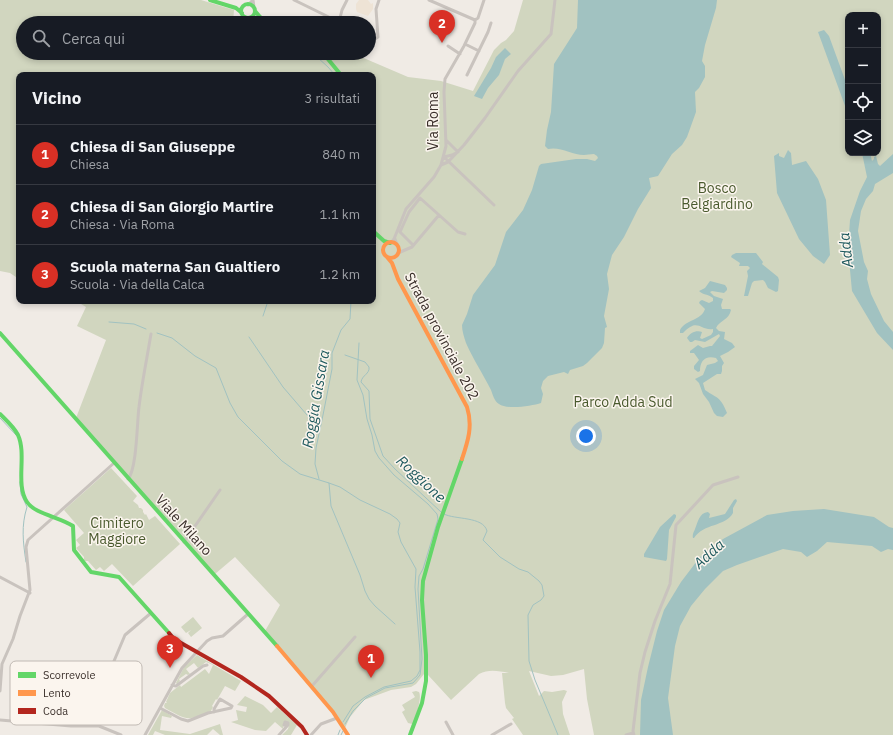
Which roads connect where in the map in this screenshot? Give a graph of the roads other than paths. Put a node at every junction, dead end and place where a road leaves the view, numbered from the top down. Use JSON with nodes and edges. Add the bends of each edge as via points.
{"nodes":[{"id":1,"x":210,"y":0,"type":"edge"},
{"id":2,"x":253,"y":0,"type":"edge"},
{"id":3,"x":294,"y":0,"type":"edge"},
{"id":4,"x":347,"y":0,"type":"edge"},
{"id":5,"x":378,"y":0,"type":"edge"},
{"id":6,"x":429,"y":0,"type":"edge"},
{"id":7,"x":484,"y":0,"type":"edge"},
{"id":8,"x":555,"y":0,"type":"edge"},
{"id":9,"x":436,"y":1,"type":"edge"},
{"id":10,"x":248,"y":5,"type":"junction"},
{"id":11,"x":235,"y":8,"type":"junction"},
{"id":12,"x":243,"y":8,"type":"junction"},
{"id":13,"x":254,"y":9,"type":"junction"},
{"id":14,"x":242,"y":13,"type":"junction"},
{"id":15,"x":244,"y":16,"type":"edge"},
{"id":16,"x":253,"y":16,"type":"edge"},
{"id":17,"x":259,"y":16,"type":"edge"},
{"id":18,"x":327,"y":16,"type":"edge"},
{"id":19,"x":341,"y":16,"type":"edge"},
{"id":20,"x":475,"y":20,"type":"junction"},
{"id":21,"x":491,"y":23,"type":"dead end"},
{"id":22,"x":376,"y":39,"type":"edge"},
{"id":23,"x":466,"y":44,"type":"junction"},
{"id":24,"x":448,"y":46,"type":"dead end"},
{"id":25,"x":479,"y":51,"type":"junction"},
{"id":26,"x":460,"y":54,"type":"junction"},
{"id":27,"x":330,"y":60,"type":"edge"},
{"id":28,"x":339,"y":72,"type":"edge"},
{"id":29,"x":467,"y":76,"type":"dead end"},
{"id":30,"x":446,"y":140,"type":"junction"},
{"id":31,"x":458,"y":152,"type":"junction"},
{"id":32,"x":445,"y":155,"type":"junction"},
{"id":33,"x":450,"y":161,"type":"junction"},
{"id":34,"x":441,"y":165,"type":"junction"},
{"id":35,"x":494,"y":205,"type":"dead end"},
{"id":36,"x":439,"y":215,"type":"junction"},
{"id":37,"x":464,"y":234,"type":"dead end"},
{"id":38,"x":378,"y":236,"type":"joint"},
{"id":39,"x":395,"y":237,"type":"junction"},
{"id":40,"x":390,"y":243,"type":"junction"},
{"id":41,"x":413,"y":245,"type":"junction"},
{"id":42,"x":397,"y":246,"type":"junction"},
{"id":43,"x":384,"y":249,"type":"junction"},
{"id":44,"x":405,"y":249,"type":"junction"},
{"id":45,"x":397,"y":255,"type":"junction"},
{"id":46,"x":388,"y":257,"type":"junction"},
{"id":47,"x":393,"y":267,"type":"junction"},
{"id":48,"x":0,"y":333,"type":"edge"},
{"id":49,"x":151,"y":334,"type":"dead end"},
{"id":50,"x":0,"y":414,"type":"edge"},
{"id":51,"x":114,"y":463,"type":"junction"},
{"id":52,"x":738,"y":477,"type":"dead end"},
{"id":53,"x":128,"y":479,"type":"junction"},
{"id":54,"x":220,"y":490,"type":"dead end"},
{"id":55,"x":54,"y":517,"type":"junction"},
{"id":56,"x":184,"y":542,"type":"junction"},
{"id":57,"x":0,"y":577,"type":"edge"},
{"id":58,"x":30,"y":593,"type":"junction"},
{"id":59,"x":151,"y":613,"type":"junction"},
{"id":60,"x":248,"y":614,"type":"junction"},
{"id":61,"x":355,"y":637,"type":"dead end"},
{"id":62,"x":201,"y":647,"type":"junction"},
{"id":63,"x":197,"y":653,"type":"junction"},
{"id":64,"x":202,"y":656,"type":"junction"},
{"id":65,"x":114,"y":661,"type":"edge"},
{"id":66,"x":207,"y":665,"type":"dead end"},
{"id":67,"x":172,"y":685,"type":"junction"},
{"id":68,"x":312,"y":686,"type":"junction"},
{"id":69,"x":0,"y":691,"type":"edge"},
{"id":70,"x":160,"y":708,"type":"junction"},
{"id":71,"x":214,"y":712,"type":"junction"},
{"id":72,"x":337,"y":718,"type":"junction"},
{"id":73,"x":0,"y":720,"type":"edge"},
{"id":74,"x":10,"y":721,"type":"edge"},
{"id":75,"x":446,"y":722,"type":"dead end"},
{"id":76,"x":511,"y":724,"type":"dead end"},
{"id":77,"x":59,"y":725,"type":"edge"},
{"id":78,"x":287,"y":726,"type":"dead end"},
{"id":79,"x":633,"y":734,"type":"edge"},
{"id":80,"x":121,"y":735,"type":"edge"},
{"id":81,"x":145,"y":735,"type":"edge"},
{"id":82,"x":279,"y":735,"type":"edge"},
{"id":83,"x":307,"y":735,"type":"edge"},
{"id":84,"x":311,"y":735,"type":"edge"},
{"id":85,"x":348,"y":735,"type":"edge"},
{"id":86,"x":410,"y":735,"type":"edge"},
{"id":87,"x":453,"y":735,"type":"edge"},
{"id":88,"x":492,"y":735,"type":"edge"},
{"id":89,"x":626,"y":735,"type":"edge"}],
"edges":[{"from":1,"to":11,"type":"street"},
{"from":2,"to":10,"type":"street"},
{"from":2,"to":13,"type":"street"},
{"from":3,"to":18,"type":"street"},
{"from":4,"to":19,"type":"street"},
{"from":5,"to":22,"type":"street"},
{"from":6,"to":9,"type":"street"},
{"from":7,"to":20,"type":"street","name":"Via Roma"},
{"from":8,"to":31,"type":"street","via":[[551,34],[518,71],[486,118]]},
{"from":9,"to":20,"type":"street"},
{"from":10,"to":12,"type":"street"},
{"from":10,"to":13,"type":"street"},
{"from":11,"to":12,"type":"street"},
{"from":11,"to":14,"type":"street"},
{"from":12,"to":14,"type":"street"},
{"from":13,"to":16,"type":"street"},
{"from":13,"to":17,"type":"street"},
{"from":14,"to":15,"type":"street"},
{"from":20,"to":23,"type":"street","name":"Via Roma"},
{"from":21,"to":25,"type":"street"},
{"from":23,"to":25,"type":"street"},
{"from":23,"to":26,"type":"street","name":"Via Roma"},
{"from":24,"to":26,"type":"street"},
{"from":25,"to":29,"type":"street"},
{"from":26,"to":30,"type":"street","name":"Via Roma","via":[[444,82]]},
{"from":27,"to":28,"type":"street"},
{"from":30,"to":31,"type":"street"},
{"from":30,"to":32,"type":"street","name":"Via Roma"},
{"from":31,"to":32,"type":"street"},
{"from":31,"to":33,"type":"street"},
{"from":32,"to":33,"type":"street"},
{"from":32,"to":34,"type":"street","name":"Via Roma"},
{"from":33,"to":34,"type":"street"},
{"from":33,"to":35,"type":"street"},
{"from":34,"to":39,"type":"street","name":"Via Roma","via":[[406,209]]},
{"from":36,"to":37,"type":"street","via":[[458,232]]},
{"from":36,"to":41,"type":"street"},
{"from":36,"to":41,"type":"street","via":[[420,198],[407,215],[400,233]]},
{"from":38,"to":40,"type":"street","name":"Strada provinciale 202"},
{"from":38,"to":43,"type":"street","name":"Strada provinciale 202"},
{"from":39,"to":40,"type":"street","name":"Via Roma"},
{"from":39,"to":42,"type":"street"},
{"from":40,"to":42,"type":"street","name":"Strada provinciale 202"},
{"from":40,"to":43,"type":"street"},
{"from":41,"to":44,"type":"street"},
{"from":42,"to":44,"type":"street"},
{"from":42,"to":45,"type":"street","name":"Strada provinciale 202"},
{"from":43,"to":46,"type":"street","name":"Strada provinciale 202","via":[[384,254]]},
{"from":44,"to":45,"type":"street"},
{"from":45,"to":46,"type":"street","name":"Strada provinciale 202"},
{"from":45,"to":47,"type":"street","name":"Strada provinciale 202","via":[[393,260]]},
{"from":46,"to":47,"type":"street","name":"Strada provinciale 202"},
{"from":47,"to":86,"type":"street","name":"Strada provinciale 202","via":[[465,402],[470,415],[471,430],[443,513],[422,589],[426,649],[425,691]]},
{"from":48,"to":51,"type":"street","name":"Viale Milano"},
{"from":49,"to":53,"type":"street","via":[[136,443]]},
{"from":50,"to":55,"type":"street","via":[[18,435],[22,451],[26,500],[33,507]]},
{"from":51,"to":53,"type":"street","name":"Viale Milano"},
{"from":51,"to":55,"type":"street"},
{"from":52,"to":79,"type":"street","via":[[713,485],[676,525],[670,584],[655,621],[640,672]]},
{"from":53,"to":56,"type":"street","name":"Viale Milano"},
{"from":54,"to":56,"type":"street"},
{"from":55,"to":58,"type":"street","via":[[27,543]]},
{"from":55,"to":59,"type":"street","via":[[73,526],[74,550],[91,572],[119,577]]},
{"from":56,"to":60,"type":"street","name":"Viale Milano"},
{"from":57,"to":58,"type":"street"},
{"from":58,"to":69,"type":"street","via":[[2,664]]},
{"from":59,"to":63,"type":"street","via":[[174,638]]},
{"from":59,"to":65,"type":"street","via":[[125,635]]},
{"from":60,"to":62,"type":"street","via":[[224,636],[211,638]]},
{"from":60,"to":68,"type":"street","name":"Viale Milano"},
{"from":61,"to":68,"type":"street"},
{"from":62,"to":63,"type":"street"},
{"from":62,"to":64,"type":"street"},
{"from":63,"to":64,"type":"street"},
{"from":63,"to":67,"type":"street","via":[[182,668]]},
{"from":64,"to":83,"type":"street","via":[[241,677],[273,699]]},
{"from":66,"to":67,"type":"street","via":[[176,686]]},
{"from":67,"to":70,"type":"street"},
{"from":68,"to":72,"type":"street","name":"Viale Milano"},
{"from":70,"to":71,"type":"street","via":[[188,721]]},
{"from":70,"to":81,"type":"street"},
{"from":71,"to":71,"type":"street","via":[[231,708],[232,706],[220,699]]},
{"from":72,"to":84,"type":"street","via":[[321,724]]},
{"from":72,"to":85,"type":"street","name":"Viale Milano"},
{"from":73,"to":74,"type":"street"},
{"from":75,"to":87,"type":"street"},
{"from":76,"to":88,"type":"street"},
{"from":77,"to":80,"type":"street","via":[[99,726]]},
{"from":78,"to":82,"type":"street"},
{"from":79,"to":89,"type":"street"}]}
